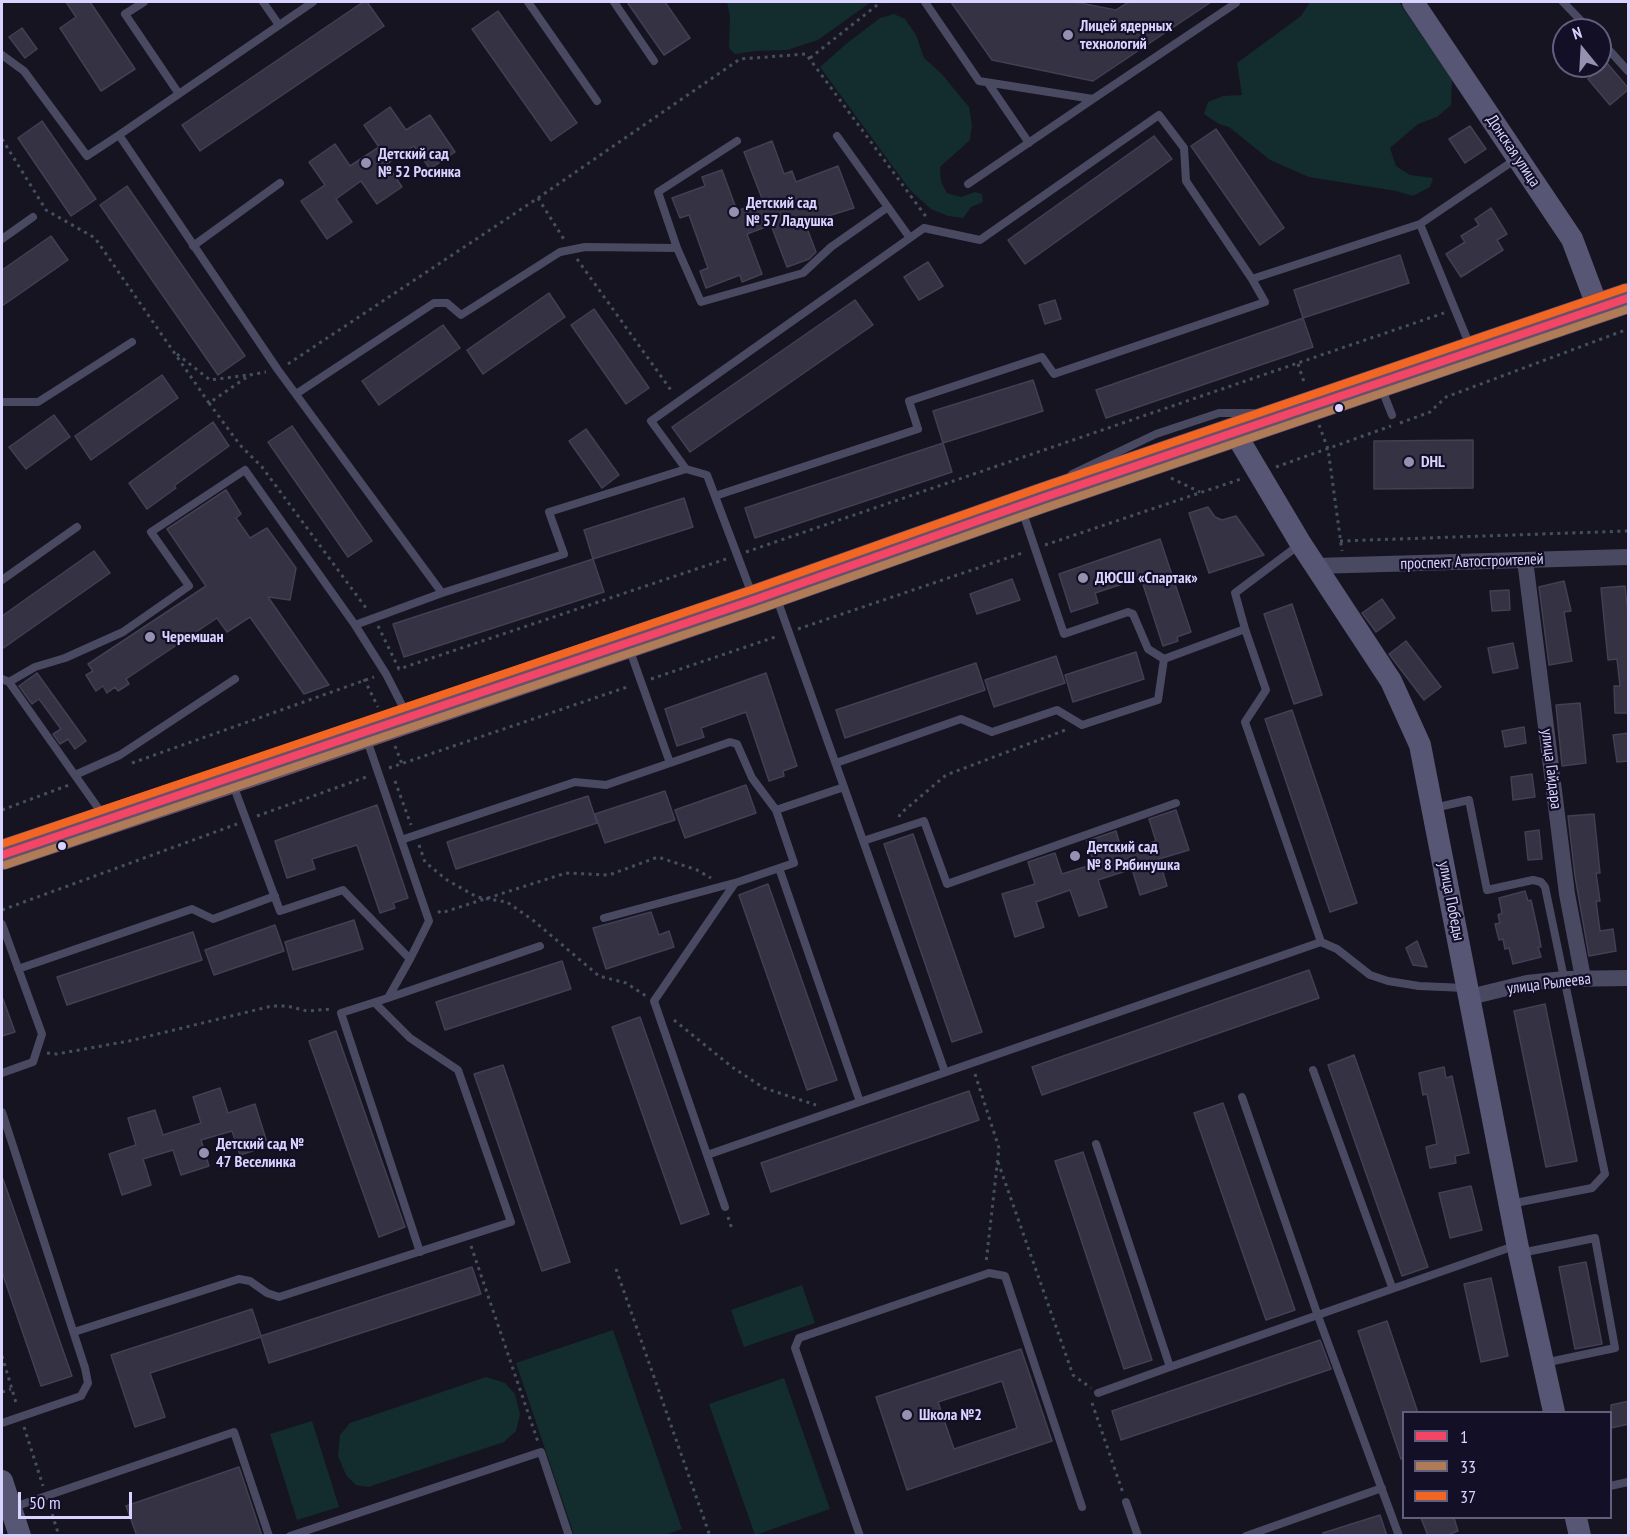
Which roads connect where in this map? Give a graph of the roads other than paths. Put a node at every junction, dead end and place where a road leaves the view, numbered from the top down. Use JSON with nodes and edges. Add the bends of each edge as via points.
{"nodes":[{"id":1,"x":144,"y":2,"type":"edge"},
{"id":2,"x":263,"y":2,"type":"edge"},
{"id":3,"x":313,"y":2,"type":"edge"},
{"id":4,"x":528,"y":2,"type":"edge"},
{"id":5,"x":614,"y":2,"type":"edge"},
{"id":6,"x":925,"y":2,"type":"edge"},
{"id":7,"x":1236,"y":2,"type":"edge"},
{"id":8,"x":1413,"y":2,"type":"edge"},
{"id":9,"x":1563,"y":2,"type":"edge"},
{"id":10,"x":1578,"y":18,"type":"edge"},
{"id":11,"x":279,"y":25,"type":"junction"},
{"id":12,"x":1612,"y":53,"type":"edge"},
{"id":13,"x":2,"y":55,"type":"edge"},
{"id":14,"x":654,"y":61,"type":"dead end"},
{"id":15,"x":1629,"y":71,"type":"edge"},
{"id":16,"x":988,"y":83,"type":"junction"},
{"id":17,"x":179,"y":94,"type":"junction"},
{"id":18,"x":1093,"y":99,"type":"junction"},
{"id":19,"x":597,"y":101,"type":"dead end"},
{"id":20,"x":119,"y":135,"type":"junction"},
{"id":21,"x":837,"y":136,"type":"dead end"},
{"id":22,"x":736,"y":141,"type":"dead end"},
{"id":23,"x":1029,"y":143,"type":"junction"},
{"id":24,"x":1518,"y":158,"type":"junction"},
{"id":25,"x":280,"y":183,"type":"dead end"},
{"id":26,"x":968,"y":184,"type":"dead end"},
{"id":27,"x":888,"y":207,"type":"junction"},
{"id":28,"x":33,"y":217,"type":"dead end"},
{"id":29,"x":1420,"y":224,"type":"junction"},
{"id":30,"x":910,"y":238,"type":"junction"},
{"id":31,"x":2,"y":239,"type":"edge"},
{"id":32,"x":193,"y":246,"type":"junction"},
{"id":33,"x":677,"y":248,"type":"junction"},
{"id":34,"x":1252,"y":279,"type":"junction"},
{"id":35,"x":1629,"y":298,"type":"edge"},
{"id":36,"x":1598,"y":308,"type":"junction"},
{"id":37,"x":132,"y":342,"type":"dead end"},
{"id":38,"x":1472,"y":353,"type":"junction"},
{"id":39,"x":1379,"y":384,"type":"junction"},
{"id":40,"x":296,"y":394,"type":"junction"},
{"id":41,"x":2,"y":402,"type":"edge"},
{"id":42,"x":1293,"y":413,"type":"junction"},
{"id":43,"x":1392,"y":415,"type":"dead end"},
{"id":44,"x":1235,"y":433,"type":"junction"},
{"id":45,"x":686,"y":469,"type":"junction"},
{"id":46,"x":716,"y":496,"type":"junction"},
{"id":47,"x":1021,"y":506,"type":"junction"},
{"id":48,"x":77,"y":527,"type":"dead end"},
{"id":49,"x":1301,"y":544,"type":"junction"},
{"id":50,"x":1629,"y":557,"type":"edge"},
{"id":51,"x":1525,"y":560,"type":"junction"},
{"id":52,"x":1315,"y":566,"type":"junction"},
{"id":53,"x":2,"y":580,"type":"edge"},
{"id":54,"x":442,"y":593,"type":"junction"},
{"id":55,"x":764,"y":596,"type":"junction"},
{"id":56,"x":354,"y":625,"type":"junction"},
{"id":57,"x":1245,"y":629,"type":"junction"},
{"id":58,"x":627,"y":642,"type":"junction"},
{"id":59,"x":1164,"y":659,"type":"junction"},
{"id":60,"x":235,"y":679,"type":"dead end"},
{"id":61,"x":5,"y":681,"type":"edge"},
{"id":62,"x":409,"y":717,"type":"junction"},
{"id":63,"x":365,"y":733,"type":"junction"},
{"id":64,"x":836,"y":763,"type":"junction"},
{"id":65,"x":670,"y":764,"type":"junction"},
{"id":66,"x":77,"y":778,"type":"junction"},
{"id":67,"x":231,"y":779,"type":"junction"},
{"id":68,"x":844,"y":787,"type":"junction"},
{"id":69,"x":1176,"y":803,"type":"dead end"},
{"id":70,"x":1432,"y":808,"type":"junction"},
{"id":71,"x":776,"y":810,"type":"junction"},
{"id":72,"x":107,"y":820,"type":"junction"},
{"id":73,"x":408,"y":837,"type":"junction"},
{"id":74,"x":863,"y":841,"type":"junction"},
{"id":75,"x":2,"y":855,"type":"edge"},
{"id":76,"x":779,"y":868,"type":"junction"},
{"id":77,"x":730,"y":884,"type":"junction"},
{"id":78,"x":275,"y":896,"type":"junction"},
{"id":79,"x":604,"y":918,"type":"dead end"},
{"id":80,"x":2,"y":924,"type":"edge"},
{"id":81,"x":1321,"y":942,"type":"junction"},
{"id":82,"x":540,"y":946,"type":"dead end"},
{"id":83,"x":410,"y":958,"type":"junction"},
{"id":84,"x":18,"y":969,"type":"junction"},
{"id":85,"x":1583,"y":978,"type":"junction"},
{"id":86,"x":1564,"y":979,"type":"junction"},
{"id":87,"x":1628,"y":983,"type":"edge"},
{"id":88,"x":1469,"y":992,"type":"junction"},
{"id":89,"x":388,"y":998,"type":"junction"},
{"id":90,"x":375,"y":1003,"type":"junction"},
{"id":91,"x":1313,"y":1070,"type":"dead end"},
{"id":92,"x":945,"y":1072,"type":"junction"},
{"id":93,"x":2,"y":1073,"type":"edge"},
{"id":94,"x":1242,"y":1097,"type":"dead end"},
{"id":95,"x":860,"y":1102,"type":"junction"},
{"id":96,"x":2,"y":1112,"type":"edge"},
{"id":97,"x":1096,"y":1144,"type":"dead end"},
{"id":98,"x":707,"y":1155,"type":"junction"},
{"id":99,"x":1509,"y":1204,"type":"junction"},
{"id":100,"x":725,"y":1207,"type":"dead end"},
{"id":101,"x":1518,"y":1249,"type":"junction"},
{"id":102,"x":420,"y":1252,"type":"junction"},
{"id":103,"x":1392,"y":1287,"type":"junction"},
{"id":104,"x":1318,"y":1316,"type":"junction"},
{"id":105,"x":74,"y":1332,"type":"junction"},
{"id":106,"x":1543,"y":1364,"type":"junction"},
{"id":107,"x":1170,"y":1367,"type":"junction"},
{"id":108,"x":1098,"y":1394,"type":"road end"},
{"id":109,"x":1554,"y":1411,"type":"edge"},
{"id":110,"x":2,"y":1423,"type":"edge"},
{"id":111,"x":2,"y":1481,"type":"edge"},
{"id":112,"x":1629,"y":1482,"type":"edge"},
{"id":113,"x":1612,"y":1486,"type":"edge"},
{"id":114,"x":1382,"y":1488,"type":"junction"},
{"id":115,"x":1126,"y":1502,"type":"road end"},
{"id":116,"x":1082,"y":1507,"type":"dead end"},
{"id":117,"x":10,"y":1508,"type":"junction"},
{"id":118,"x":1576,"y":1519,"type":"edge"},
{"id":119,"x":20,"y":1536,"type":"edge"},
{"id":120,"x":269,"y":1536,"type":"edge"},
{"id":121,"x":290,"y":1536,"type":"edge"},
{"id":122,"x":569,"y":1536,"type":"edge"},
{"id":123,"x":860,"y":1536,"type":"edge"},
{"id":124,"x":1138,"y":1536,"type":"edge"},
{"id":125,"x":1246,"y":1536,"type":"edge"},
{"id":126,"x":1399,"y":1536,"type":"edge"},
{"id":127,"x":1580,"y":1536,"type":"edge"}],
"edges":[{"from":1,"to":17,"type":"lane","via":[[125,14]]},
{"from":2,"to":11,"type":"lane"},
{"from":3,"to":11,"type":"lane"},
{"from":4,"to":19,"type":"lane"},
{"from":5,"to":14,"type":"lane"},
{"from":6,"to":16,"type":"lane","via":[[979,81]]},
{"from":7,"to":18,"type":"lane"},
{"from":8,"to":24,"type":"street","name":"Донская улица"},
{"from":9,"to":10,"type":"lane"},
{"from":11,"to":17,"type":"lane"},
{"from":12,"to":15,"type":"lane"},
{"from":13,"to":20,"type":"lane","via":[[24,71],[87,156]]},
{"from":16,"to":18,"type":"lane"},
{"from":16,"to":23,"type":"lane"},
{"from":17,"to":20,"type":"lane"},
{"from":18,"to":23,"type":"lane"},
{"from":20,"to":32,"type":"lane"},
{"from":21,"to":27,"type":"lane"},
{"from":22,"to":33,"type":"lane","via":[[658,192]]},
{"from":23,"to":26,"type":"lane"},
{"from":24,"to":29,"type":"lane"},
{"from":24,"to":36,"type":"street","name":"Донская улица","via":[[1572,239]]},
{"from":25,"to":32,"type":"lane"},
{"from":27,"to":30,"type":"lane"},
{"from":27,"to":33,"type":"lane","via":[[831,247],[803,273],[701,303]]},
{"from":28,"to":31,"type":"lane"},
{"from":29,"to":34,"type":"lane"},
{"from":29,"to":38,"type":"lane"},
{"from":30,"to":34,"type":"lane","via":[[924,228],[980,240],[1159,115],[1184,148],[1186,181]]},
{"from":30,"to":45,"type":"lane","via":[[651,421]]},
{"from":32,"to":40,"type":"lane"},
{"from":33,"to":40,"type":"lane","via":[[585,247],[560,252],[461,315],[447,303],[434,303]]},
{"from":34,"to":46,"type":"lane","via":[[1265,302],[1054,374],[1042,357],[909,401],[918,429]]},
{"from":35,"to":36,"type":"highway"},
{"from":36,"to":38,"type":"highway"},
{"from":37,"to":41,"type":"lane","via":[[38,402]]},
{"from":38,"to":39,"type":"highway"},
{"from":39,"to":42,"type":"highway"},
{"from":39,"to":43,"type":"lane"},
{"from":40,"to":54,"type":"lane"},
{"from":42,"to":44,"type":"highway"},
{"from":42,"to":47,"type":"lane","via":[[1219,413],[1156,434],[1080,469]]},
{"from":44,"to":47,"type":"highway"},
{"from":44,"to":49,"type":"street","name":"улица Победы"},
{"from":45,"to":46,"type":"lane","via":[[707,475]]},
{"from":45,"to":54,"type":"lane","via":[[549,512],[564,554]]},
{"from":46,"to":55,"type":"lane","via":[[737,555]]},
{"from":47,"to":55,"type":"highway"},
{"from":47,"to":59,"type":"lane","via":[[1064,634],[1128,612],[1133,614],[1148,649]]},
{"from":48,"to":53,"type":"lane"},
{"from":49,"to":52,"type":"street","name":"улица Победы"},
{"from":49,"to":57,"type":"lane","via":[[1235,593]]},
{"from":50,"to":51,"type":"street","name":"проспект Автостроителей"},
{"from":51,"to":52,"type":"street","name":"проспект Автостроителей"},
{"from":51,"to":85,"type":"street","name":"улица Гайдара","via":[[1567,894]]},
{"from":52,"to":70,"type":"street","name":"улица Победы","via":[[1391,681],[1420,745]]},
{"from":54,"to":56,"type":"lane"},
{"from":55,"to":58,"type":"highway"},
{"from":55,"to":64,"type":"lane","via":[[789,632]]},
{"from":56,"to":61,"type":"lane","via":[[245,470],[152,532],[189,586],[123,632]]},
{"from":56,"to":62,"type":"lane"},
{"from":57,"to":59,"type":"lane"},
{"from":57,"to":81,"type":"lane","via":[[1266,690],[1245,722]]},
{"from":58,"to":62,"type":"highway"},
{"from":58,"to":65,"type":"lane"},
{"from":59,"to":64,"type":"lane","via":[[1158,700],[1082,725],[1057,710],[992,732],[961,719]]},
{"from":60,"to":66,"type":"lane","via":[[120,755]]},
{"from":61,"to":66,"type":"lane"},
{"from":62,"to":63,"type":"highway"},
{"from":63,"to":67,"type":"highway"},
{"from":63,"to":73,"type":"lane"},
{"from":64,"to":68,"type":"lane"},
{"from":65,"to":71,"type":"lane","via":[[730,742],[737,744],[752,778]]},
{"from":65,"to":73,"type":"lane","via":[[606,785],[575,782]]},
{"from":66,"to":72,"type":"lane"},
{"from":67,"to":72,"type":"highway"},
{"from":67,"to":78,"type":"lane"},
{"from":68,"to":71,"type":"lane"},
{"from":68,"to":74,"type":"lane"},
{"from":69,"to":74,"type":"lane","via":[[947,884],[924,821]]},
{"from":70,"to":86,"type":"lane","via":[[1469,800],[1487,890],[1533,880],[1545,887]]},
{"from":70,"to":88,"type":"street","name":"улица Победы"},
{"from":71,"to":76,"type":"lane","via":[[794,863]]},
{"from":72,"to":75,"type":"highway"},
{"from":73,"to":83,"type":"lane","via":[[429,921]]},
{"from":74,"to":92,"type":"lane"},
{"from":76,"to":77,"type":"lane"},
{"from":76,"to":95,"type":"lane"},
{"from":77,"to":79,"type":"lane"},
{"from":77,"to":98,"type":"lane","via":[[654,1001]]},
{"from":78,"to":83,"type":"lane","via":[[280,911],[343,891]]},
{"from":78,"to":84,"type":"lane","via":[[213,919],[192,909]]},
{"from":80,"to":84,"type":"lane"},
{"from":81,"to":88,"type":"lane","via":[[1337,949],[1370,975]]},
{"from":81,"to":92,"type":"lane"},
{"from":82,"to":89,"type":"lane"},
{"from":83,"to":89,"type":"lane"},
{"from":84,"to":93,"type":"lane","via":[[42,1034],[33,1062]]},
{"from":85,"to":86,"type":"street","name":"улица Рылеева"},
{"from":85,"to":87,"type":"street","name":"улица Рылеева"},
{"from":86,"to":88,"type":"street","name":"улица Рылеева"},
{"from":86,"to":99,"type":"lane","via":[[1605,1174],[1592,1188]]},
{"from":88,"to":99,"type":"street","name":"улица Победы"},
{"from":89,"to":90,"type":"lane"},
{"from":90,"to":102,"type":"lane","via":[[341,1013]]},
{"from":90,"to":102,"type":"lane","via":[[410,1038],[458,1070],[512,1222]]},
{"from":91,"to":103,"type":"lane"},
{"from":92,"to":95,"type":"lane"},
{"from":94,"to":104,"type":"lane"},
{"from":95,"to":98,"type":"lane"},
{"from":96,"to":105,"type":"lane"},
{"from":97,"to":107,"type":"lane"},
{"from":98,"to":100,"type":"lane"},
{"from":99,"to":101,"type":"street","name":"улица Победы"},
{"from":101,"to":103,"type":"lane"},
{"from":101,"to":106,"type":"street","name":"улица Победы"},
{"from":101,"to":106,"type":"lane","via":[[1595,1238],[1615,1348]]},
{"from":102,"to":105,"type":"lane","via":[[279,1298],[239,1279]]},
{"from":103,"to":104,"type":"lane"},
{"from":104,"to":107,"type":"lane"},
{"from":104,"to":114,"type":"lane"},
{"from":105,"to":110,"type":"lane","via":[[88,1383],[81,1396]]},
{"from":106,"to":109,"type":"street","name":"улица Победы"},
{"from":107,"to":108,"type":"lane"},
{"from":111,"to":117,"type":"street"},
{"from":112,"to":113,"type":"lane"},
{"from":114,"to":125,"type":"lane"},
{"from":114,"to":126,"type":"lane"},
{"from":115,"to":124,"type":"lane"},
{"from":116,"to":123,"type":"lane","via":[[1005,1276],[989,1273],[799,1338],[795,1348]]},
{"from":117,"to":119,"type":"street"},
{"from":117,"to":120,"type":"lane","via":[[234,1432]]},
{"from":118,"to":127,"type":"street"},
{"from":121,"to":122,"type":"lane","via":[[541,1452]]}]}
